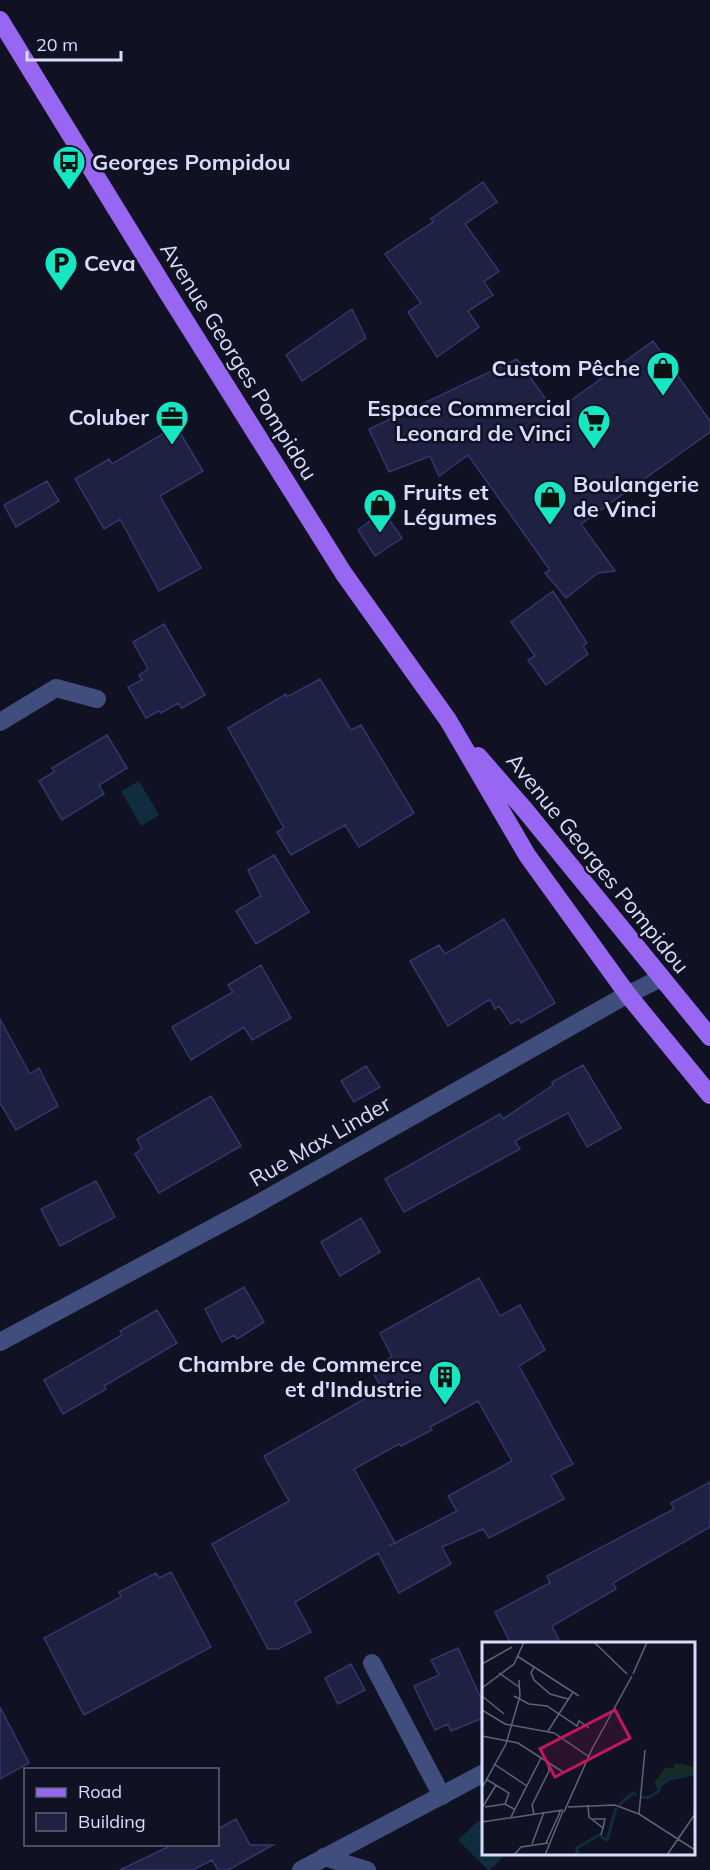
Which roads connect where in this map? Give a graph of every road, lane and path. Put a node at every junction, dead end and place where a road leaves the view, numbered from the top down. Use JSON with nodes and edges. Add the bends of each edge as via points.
{"nodes":[{"id":1,"x":0,"y":20,"type":"edge"},
{"id":2,"x":97,"y":699,"type":"dead end"},
{"id":3,"x":448,"y":720,"type":"junction"},
{"id":4,"x":0,"y":722,"type":"edge"},
{"id":5,"x":661,"y":978,"type":"junction"},
{"id":6,"x":628,"y":995,"type":"junction"},
{"id":7,"x":710,"y":1037,"type":"edge"},
{"id":8,"x":710,"y":1095,"type":"edge"},
{"id":9,"x":0,"y":1342,"type":"edge"},
{"id":10,"x":372,"y":1663,"type":"dead end"},
{"id":11,"x":482,"y":1774,"type":"edge"},
{"id":12,"x":442,"y":1796,"type":"junction"},
{"id":13,"x":324,"y":1857,"type":"junction"},
{"id":14,"x":301,"y":1870,"type":"edge"},
{"id":15,"x":367,"y":1870,"type":"edge"}],
"edges":[{"from":1,"to":3,"type":"main road","name":"Avenue Georges Pompidou","via":[[344,574]]},
{"from":2,"to":4,"type":"street","via":[[56,688]]},
{"from":3,"to":5,"type":"main road","name":"Avenue Georges Pompidou"},
{"from":3,"to":6,"type":"main road","name":"Avenue Georges Pompidou","via":[[527,855]]},
{"from":5,"to":6,"type":"street","name":"Rue Max Linder"},
{"from":5,"to":7,"type":"main road","name":"Avenue Georges Pompidou"},
{"from":6,"to":8,"type":"main road","name":"Avenue Georges Pompidou"},
{"from":6,"to":9,"type":"street","name":"Rue Max Linder","via":[[250,1208]]},
{"from":10,"to":12,"type":"street"},
{"from":11,"to":12,"type":"street"},
{"from":12,"to":13,"type":"street"},
{"from":13,"to":14,"type":"street"},
{"from":13,"to":15,"type":"street"}]}
